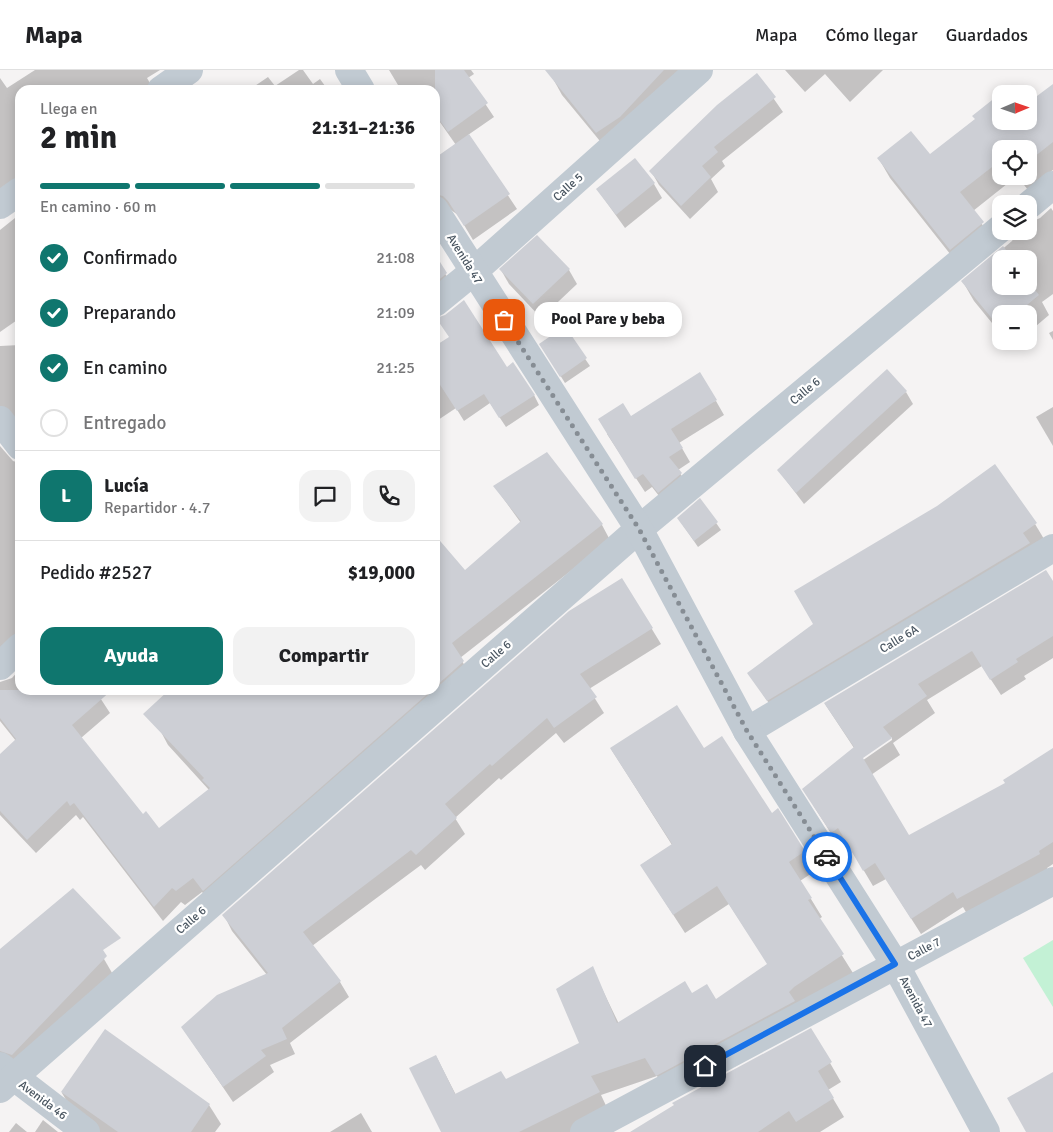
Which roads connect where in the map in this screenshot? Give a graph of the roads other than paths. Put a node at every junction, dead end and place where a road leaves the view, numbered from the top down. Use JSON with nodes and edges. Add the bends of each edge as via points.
{"nodes":[{"id":1,"x":188,"y":70,"type":"edge"},
{"id":2,"x":349,"y":70,"type":"edge"},
{"id":3,"x":699,"y":70,"type":"edge"},
{"id":4,"x":168,"y":85,"type":"edge"},
{"id":5,"x":358,"y":85,"type":"edge"},
{"id":6,"x":1053,"y":185,"type":"edge"},
{"id":7,"x":15,"y":194,"type":"edge"},
{"id":8,"x":1037,"y":199,"type":"edge"},
{"id":9,"x":0,"y":205,"type":"edge"},
{"id":10,"x":440,"y":218,"type":"edge"},
{"id":11,"x":992,"y":235,"type":"edge"},
{"id":12,"x":474,"y":272,"type":"junction"},
{"id":13,"x":440,"y":299,"type":"edge"},
{"id":14,"x":0,"y":420,"type":"edge"},
{"id":15,"x":15,"y":440,"type":"edge"},
{"id":16,"x":639,"y":529,"type":"junction"},
{"id":17,"x":1053,"y":548,"type":"edge"},
{"id":18,"x":15,"y":652,"type":"edge"},
{"id":19,"x":0,"y":666,"type":"edge"},
{"id":20,"x":747,"y":731,"type":"junction"},
{"id":21,"x":1053,"y":881,"type":"edge"},
{"id":22,"x":895,"y":964,"type":"junction"},
{"id":23,"x":4,"y":1078,"type":"edge"},
{"id":24,"x":86,"y":1132,"type":"edge"},
{"id":25,"x":584,"y":1132,"type":"edge"},
{"id":26,"x":986,"y":1132,"type":"edge"}],
"edges":[{"from":1,"to":4,"type":"street"},
{"from":2,"to":5,"type":"street"},
{"from":3,"to":12,"type":"street","name":"Calle 5"},
{"from":6,"to":8,"type":"street"},
{"from":7,"to":9,"type":"street"},
{"from":10,"to":12,"type":"street","name":"Avenida 47"},
{"from":11,"to":16,"type":"street","name":"Calle 6"},
{"from":12,"to":13,"type":"street","name":"Calle 5"},
{"from":12,"to":16,"type":"street","name":"Avenida 47"},
{"from":14,"to":15,"type":"street"},
{"from":16,"to":20,"type":"street","name":"Avenida 47"},
{"from":16,"to":23,"type":"street","name":"Calle 6"},
{"from":17,"to":20,"type":"street","name":"Calle 6A"},
{"from":18,"to":19,"type":"street"},
{"from":20,"to":22,"type":"street","name":"Avenida 47"},
{"from":21,"to":22,"type":"street","name":"Calle 7"},
{"from":22,"to":25,"type":"street","name":"Calle 7"},
{"from":22,"to":26,"type":"street","name":"Avenida 47"},
{"from":23,"to":24,"type":"street","name":"Avenida 46"}]}
